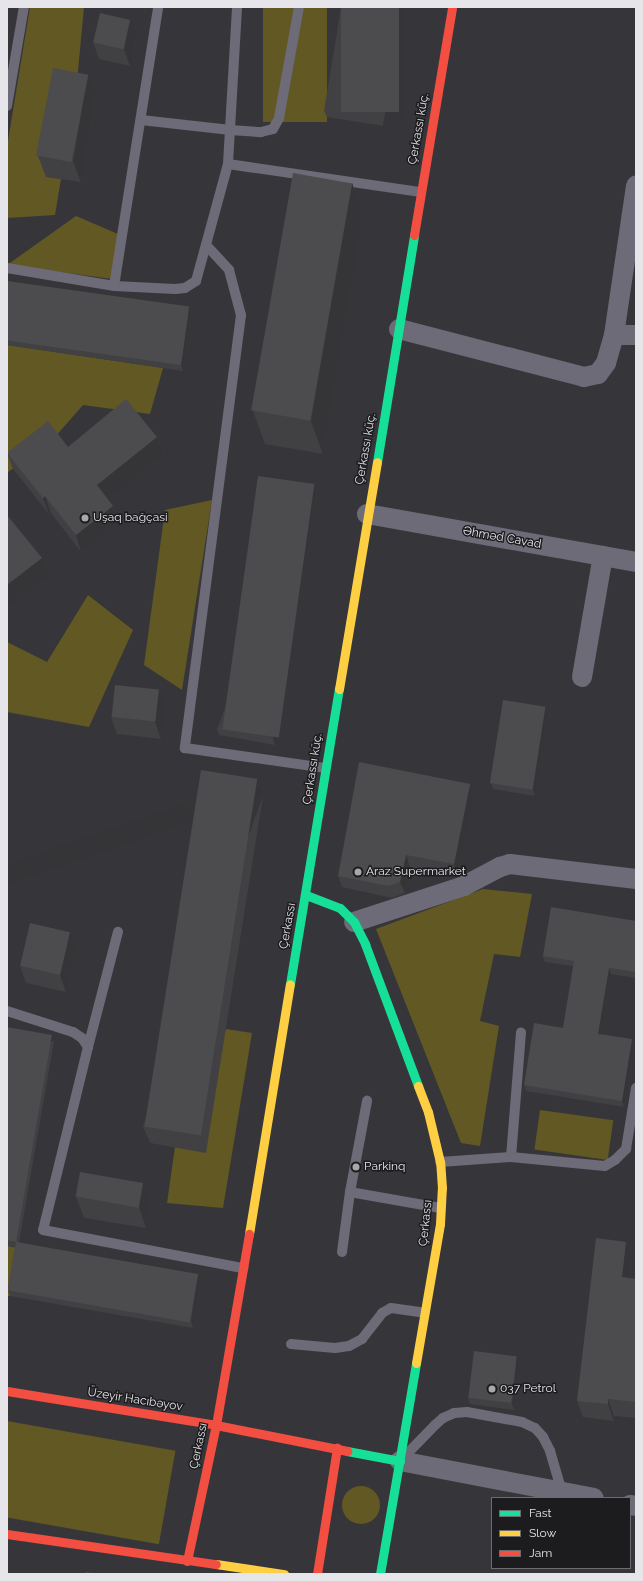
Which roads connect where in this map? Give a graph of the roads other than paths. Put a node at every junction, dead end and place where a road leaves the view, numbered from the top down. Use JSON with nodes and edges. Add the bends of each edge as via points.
{"nodes":[{"id":1,"x":24,"y":7,"type":"edge"},
{"id":2,"x":158,"y":7,"type":"edge"},
{"id":3,"x":237,"y":7,"type":"edge"},
{"id":4,"x":299,"y":7,"type":"edge"},
{"id":5,"x":452,"y":7,"type":"edge"},
{"id":6,"x":7,"y":106,"type":"edge"},
{"id":7,"x":141,"y":120,"type":"junction"},
{"id":8,"x":230,"y":130,"type":"junction"},
{"id":9,"x":228,"y":164,"type":"junction"},
{"id":10,"x":636,"y":186,"type":"edge"},
{"id":11,"x":421,"y":192,"type":"junction"},
{"id":12,"x":206,"y":245,"type":"junction"},
{"id":13,"x":7,"y":268,"type":"edge"},
{"id":14,"x":114,"y":286,"type":"junction"},
{"id":15,"x":398,"y":329,"type":"junction"},
{"id":16,"x":614,"y":335,"type":"junction"},
{"id":17,"x":636,"y":335,"type":"edge"},
{"id":18,"x":367,"y":514,"type":"junction"},
{"id":19,"x":603,"y":556,"type":"junction"},
{"id":20,"x":636,"y":562,"type":"edge"},
{"id":21,"x":582,"y":677,"type":"dead end"},
{"id":22,"x":326,"y":768,"type":"junction"},
{"id":23,"x":636,"y":879,"type":"edge"},
{"id":24,"x":306,"y":895,"type":"junction"},
{"id":25,"x":354,"y":922,"type":"junction"},
{"id":26,"x":118,"y":932,"type":"dead end"},
{"id":27,"x":7,"y":1011,"type":"edge"},
{"id":28,"x":521,"y":1032,"type":"dead end"},
{"id":29,"x":88,"y":1047,"type":"junction"},
{"id":30,"x":636,"y":1088,"type":"edge"},
{"id":31,"x":367,"y":1101,"type":"dead end"},
{"id":32,"x":511,"y":1157,"type":"junction"},
{"id":33,"x":440,"y":1162,"type":"junction"},
{"id":34,"x":350,"y":1192,"type":"junction"},
{"id":35,"x":441,"y":1208,"type":"junction"},
{"id":36,"x":342,"y":1252,"type":"dead end"},
{"id":37,"x":242,"y":1268,"type":"junction"},
{"id":38,"x":425,"y":1313,"type":"junction"},
{"id":39,"x":291,"y":1344,"type":"dead end"},
{"id":40,"x":7,"y":1391,"type":"edge"},
{"id":41,"x":216,"y":1425,"type":"junction"},
{"id":42,"x":337,"y":1448,"type":"junction"},
{"id":43,"x":400,"y":1461,"type":"junction"},
{"id":44,"x":562,"y":1492,"type":"junction"},
{"id":45,"x":589,"y":1497,"type":"edge"},
{"id":46,"x":7,"y":1534,"type":"edge"},
{"id":47,"x":187,"y":1561,"type":"junction"},
{"id":48,"x":284,"y":1574,"type":"edge"},
{"id":49,"x":317,"y":1574,"type":"edge"},
{"id":50,"x":380,"y":1574,"type":"edge"}],
"edges":[{"from":1,"to":6,"type":"lane"},
{"from":2,"to":7,"type":"lane"},
{"from":3,"to":8,"type":"lane"},
{"from":4,"to":8,"type":"lane","via":[[279,118],[273,129],[261,132]]},
{"from":5,"to":11,"type":"street","name":"Çerkassı küç."},
{"from":7,"to":8,"type":"lane"},
{"from":7,"to":14,"type":"lane"},
{"from":8,"to":9,"type":"lane"},
{"from":9,"to":11,"type":"lane"},
{"from":9,"to":12,"type":"lane"},
{"from":10,"to":16,"type":"street"},
{"from":11,"to":15,"type":"street","name":"Çerkassı küç."},
{"from":12,"to":14,"type":"lane","via":[[196,281],[185,288],[175,290]]},
{"from":12,"to":22,"type":"lane","via":[[229,270],[241,315],[185,748]]},
{"from":13,"to":14,"type":"lane"},
{"from":15,"to":16,"type":"street","via":[[584,377],[598,374],[606,363]]},
{"from":15,"to":18,"type":"street","name":"Çerkassı küç."},
{"from":16,"to":17,"type":"street"},
{"from":18,"to":19,"type":"street","name":"Əhməd Cavad"},
{"from":18,"to":22,"type":"street","name":"Çerkassı küç."},
{"from":19,"to":20,"type":"street","name":"Əhməd Cavad"},
{"from":19,"to":21,"type":"street"},
{"from":22,"to":24,"type":"street","name":"Çerkassı küç."},
{"from":23,"to":25,"type":"street","via":[[510,864],[464,886]]},
{"from":24,"to":25,"type":"street","name":"Çerkassı","via":[[340,908]]},
{"from":24,"to":37,"type":"street","name":"Çerkassı"},
{"from":25,"to":33,"type":"street","name":"Çerkassı","via":[[365,944],[428,1112]]},
{"from":26,"to":29,"type":"lane"},
{"from":27,"to":29,"type":"lane","via":[[73,1032],[82,1038]]},
{"from":28,"to":32,"type":"lane"},
{"from":29,"to":37,"type":"lane","via":[[42,1230]]},
{"from":30,"to":32,"type":"lane","via":[[626,1149],[605,1166]]},
{"from":31,"to":34,"type":"lane"},
{"from":32,"to":33,"type":"lane"},
{"from":33,"to":35,"type":"street","name":"Çerkassı"},
{"from":34,"to":35,"type":"lane"},
{"from":34,"to":36,"type":"lane"},
{"from":35,"to":38,"type":"street","name":"Çerkassı"},
{"from":37,"to":41,"type":"street","name":"Çerkassı"},
{"from":38,"to":39,"type":"lane","via":[[391,1308],[382,1313],[362,1339],[349,1346],[335,1348]]},
{"from":38,"to":43,"type":"street","name":"Çerkassı"},
{"from":40,"to":41,"type":"street","name":"Üzeyir Hacıbəyov"},
{"from":41,"to":42,"type":"street","name":"Üzeyir Hacıbəyov"},
{"from":41,"to":47,"type":"street","name":"Çerkassı"},
{"from":42,"to":43,"type":"street","name":"Üzeyir Hacıbəyov"},
{"from":42,"to":49,"type":"street"},
{"from":43,"to":44,"type":"street"},
{"from":43,"to":44,"type":"lane","via":[[435,1425],[454,1413],[467,1412],[522,1422],[535,1428],[543,1437],[550,1451]]},
{"from":43,"to":50,"type":"street","name":"Çerkassı"},
{"from":44,"to":45,"type":"street"},
{"from":46,"to":47,"type":"street"},
{"from":47,"to":48,"type":"street"}]}
